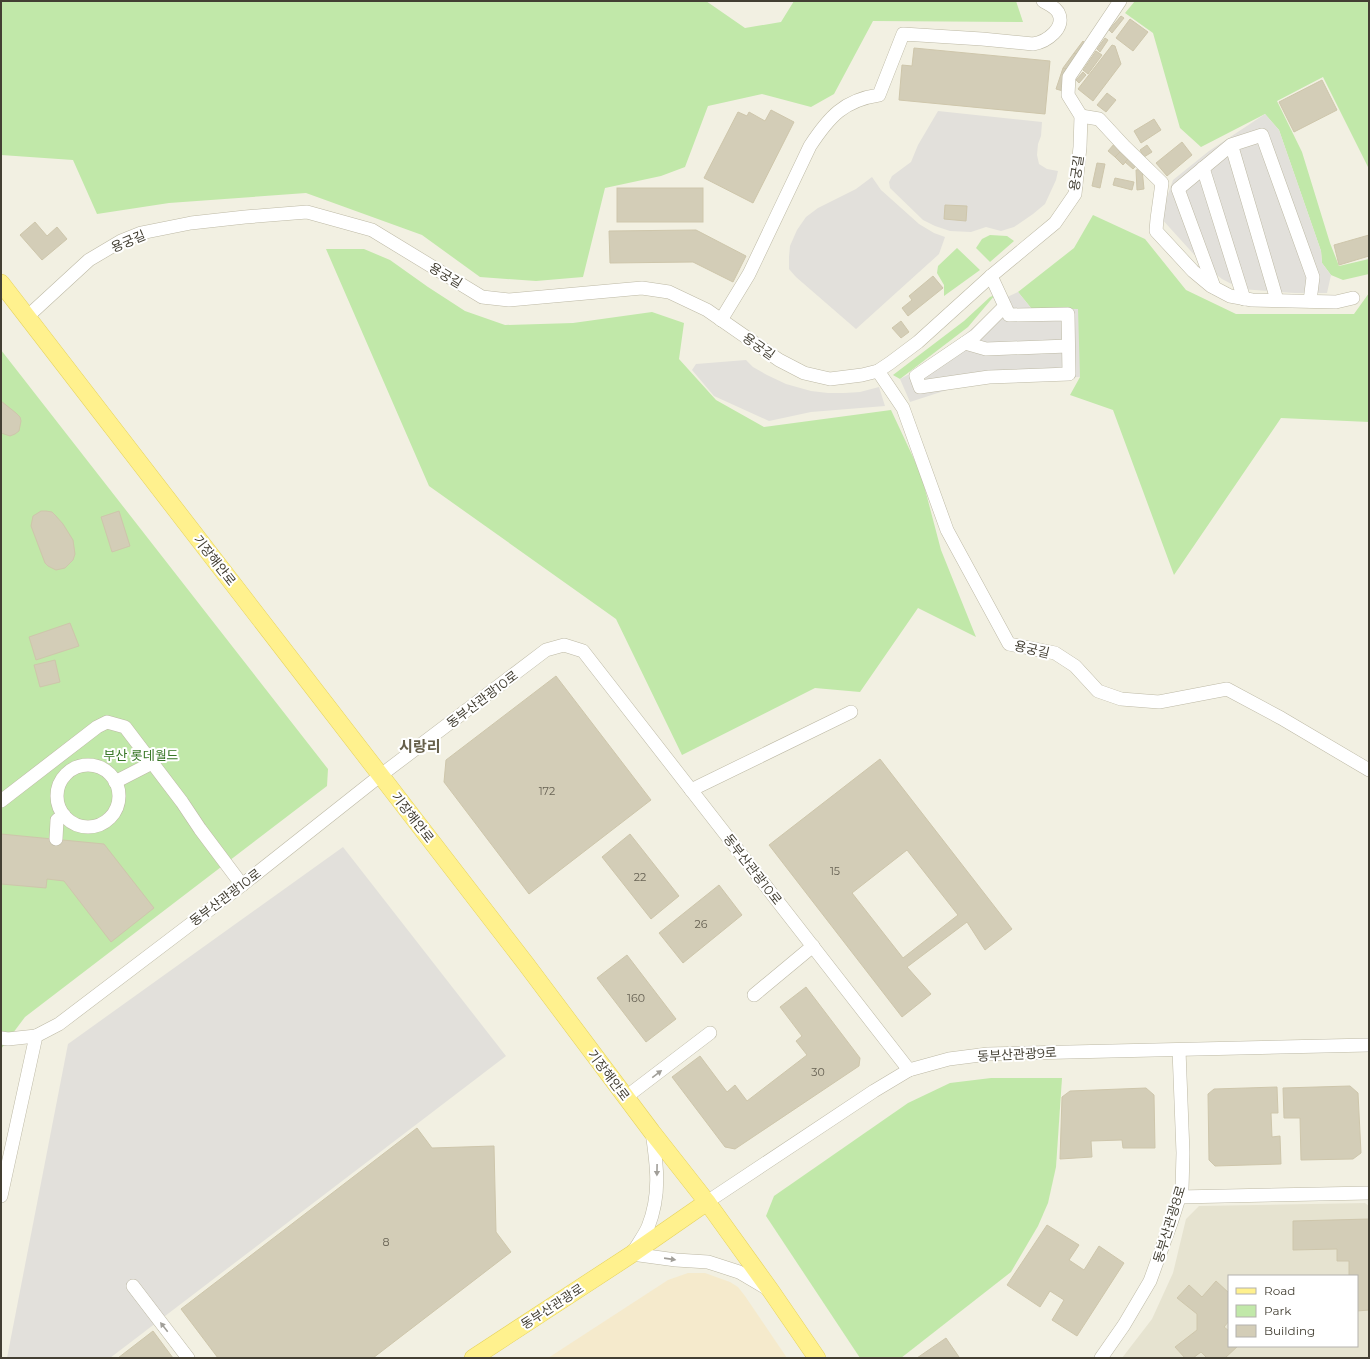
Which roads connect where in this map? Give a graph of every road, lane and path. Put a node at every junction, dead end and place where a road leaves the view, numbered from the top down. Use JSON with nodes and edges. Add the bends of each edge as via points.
{"nodes":[{"id":1,"x":1042,"y":1,"type":"edge"},
{"id":2,"x":1120,"y":1,"type":"edge"},
{"id":3,"x":1080,"y":116,"type":"junction"},
{"id":4,"x":1232,"y":147,"type":"dead end"},
{"id":5,"x":1203,"y":168,"type":"junction"},
{"id":6,"x":1178,"y":189,"type":"junction"},
{"id":7,"x":1160,"y":194,"type":"junction"},
{"id":8,"x":991,"y":276,"type":"junction"},
{"id":9,"x":1,"y":283,"type":"edge"},
{"id":10,"x":1214,"y":288,"type":"junction"},
{"id":11,"x":1353,"y":298,"type":"dead end"},
{"id":12,"x":1244,"y":299,"type":"junction"},
{"id":13,"x":1278,"y":300,"type":"junction"},
{"id":14,"x":1310,"y":301,"type":"junction"},
{"id":15,"x":1004,"y":306,"type":"junction"},
{"id":16,"x":27,"y":316,"type":"junction"},
{"id":17,"x":721,"y":320,"type":"junction"},
{"id":18,"x":965,"y":343,"type":"junction"},
{"id":19,"x":1068,"y":346,"type":"junction"},
{"id":20,"x":878,"y":371,"type":"junction"},
{"id":21,"x":851,"y":712,"type":"dead end"},
{"id":22,"x":152,"y":763,"type":"junction"},
{"id":23,"x":1369,"y":770,"type":"edge"},
{"id":24,"x":381,"y":775,"type":"junction"},
{"id":25,"x":115,"y":782,"type":"junction"},
{"id":26,"x":691,"y":790,"type":"junction"},
{"id":27,"x":1,"y":801,"type":"edge"},
{"id":28,"x":64,"y":815,"type":"junction"},
{"id":29,"x":56,"y":839,"type":"dead end"},
{"id":30,"x":242,"y":885,"type":"junction"},
{"id":31,"x":813,"y":946,"type":"junction"},
{"id":32,"x":754,"y":995,"type":"dead end"},
{"id":33,"x":710,"y":1033,"type":"dead end"},
{"id":34,"x":36,"y":1036,"type":"junction"},
{"id":35,"x":1,"y":1038,"type":"edge"},
{"id":36,"x":1369,"y":1045,"type":"edge"},
{"id":37,"x":1179,"y":1050,"type":"junction"},
{"id":38,"x":909,"y":1070,"type":"junction"},
{"id":39,"x":626,"y":1097,"type":"junction"},
{"id":40,"x":652,"y":1132,"type":"junction"},
{"id":41,"x":1369,"y":1193,"type":"edge"},
{"id":42,"x":1,"y":1196,"type":"edge"},
{"id":43,"x":1179,"y":1197,"type":"junction"},
{"id":44,"x":707,"y":1202,"type":"junction"},
{"id":45,"x":632,"y":1254,"type":"junction"},
{"id":46,"x":133,"y":1286,"type":"dead end"},
{"id":47,"x":771,"y":1291,"type":"junction"},
{"id":48,"x":188,"y":1358,"type":"edge"},
{"id":49,"x":473,"y":1358,"type":"edge"},
{"id":50,"x":817,"y":1358,"type":"edge"},
{"id":51,"x":1101,"y":1358,"type":"edge"}],
"edges":[{"from":1,"to":17,"type":"street","via":[[1057,11],[1059,25],[1054,33],[1041,43],[903,34],[879,95],[866,97],[839,110],[810,146],[749,274]]},
{"from":2,"to":3,"type":"street","name":"용궁길","via":[[1069,77],[1068,95]]},
{"from":3,"to":7,"type":"street","via":[[1099,119],[1162,183]]},
{"from":3,"to":8,"type":"street","name":"용궁길","via":[[1075,194],[1055,223]]},
{"from":4,"to":13,"type":"street"},
{"from":5,"to":6,"type":"street"},
{"from":5,"to":12,"type":"street"},
{"from":5,"to":14,"type":"street","via":[[1231,145],[1262,135],[1313,276]]},
{"from":6,"to":7,"type":"street"},
{"from":6,"to":10,"type":"street"},
{"from":7,"to":10,"type":"street","via":[[1156,231],[1193,271]]},
{"from":8,"to":15,"type":"street"},
{"from":8,"to":20,"type":"street","name":"용궁길","via":[[918,342]]},
{"from":9,"to":16,"type":"main road","name":"기장해안로"},
{"from":10,"to":12,"type":"street","via":[[1230,296]]},
{"from":11,"to":14,"type":"street","via":[[1336,302]]},
{"from":12,"to":13,"type":"street"},
{"from":13,"to":14,"type":"street"},
{"from":15,"to":18,"type":"street"},
{"from":15,"to":19,"type":"street","via":[[1008,315],[1068,314]]},
{"from":16,"to":17,"type":"street","name":"용궁길","via":[[89,260],[121,241],[141,233],[191,223],[307,212],[372,230],[482,297],[509,300],[642,288],[669,292],[707,310]]},
{"from":16,"to":24,"type":"main road","name":"기장해안로"},
{"from":17,"to":20,"type":"street","name":"용궁길","via":[[779,360],[804,373],[830,379]]},
{"from":18,"to":19,"type":"street","via":[[986,349]]},
{"from":18,"to":19,"type":"street","via":[[916,376],[920,387],[989,377],[1069,374]]},
{"from":20,"to":23,"type":"street","name":"용궁길","via":[[903,408],[947,530],[1010,644],[1055,653],[1075,666],[1098,691],[1121,699],[1159,702],[1227,689]]},
{"from":21,"to":26,"type":"street"},
{"from":22,"to":25,"type":"street"},
{"from":22,"to":27,"type":"street","via":[[125,727],[107,722]]},
{"from":22,"to":30,"type":"street"},
{"from":24,"to":26,"type":"street","name":"동부산관광10로","via":[[546,650],[564,645],[583,651]]},
{"from":24,"to":30,"type":"street","name":"동부산관광10로"},
{"from":24,"to":39,"type":"main road","name":"기장해안로"},
{"from":25,"to":28,"type":"street","via":[[117,806],[108,820],[86,827],[72,822]]},
{"from":25,"to":28,"type":"street","via":[[111,775],[97,766],[73,769],[67,773],[58,787],[58,804]]},
{"from":26,"to":31,"type":"street","name":"동부산관광10로"},
{"from":28,"to":29,"type":"street","via":[[58,820]]},
{"from":30,"to":34,"type":"street","name":"동부산관광10로","via":[[59,1024]]},
{"from":31,"to":32,"type":"street"},
{"from":31,"to":38,"type":"street","name":"동부산관광10로"},
{"from":39,"to":33,"type":"street","one_way":true},
{"from":34,"to":35,"type":"street"},
{"from":34,"to":42,"type":"street"},
{"from":36,"to":37,"type":"street","name":"동부산관광9로"},
{"from":37,"to":38,"type":"street","name":"동부산관광9로","via":[[988,1054],[949,1059]]},
{"from":37,"to":43,"type":"street","name":"동부산관광8로","via":[[1183,1152],[1182,1189]]},
{"from":38,"to":44,"type":"street","name":"동부산관광9로"},
{"from":39,"to":40,"type":"main road","name":"기장해안로"},
{"from":40,"to":44,"type":"main road","name":"기장해안로"},
{"from":40,"to":45,"type":"street","name":"동부산관광로","one_way":true,"via":[[657,1163],[656,1197],[648,1228]]},
{"from":41,"to":43,"type":"street"},
{"from":43,"to":51,"type":"street","name":"동부산관광8로","via":[[1150,1281]]},
{"from":44,"to":45,"type":"main road","name":"동부산관광로"},
{"from":44,"to":47,"type":"main road","name":"기장해안로"},
{"from":45,"to":47,"type":"street","one_way":true,"via":[[708,1262],[739,1272]]},
{"from":45,"to":49,"type":"main road","name":"동부산관광로"},
{"from":48,"to":46,"type":"street","one_way":true},
{"from":47,"to":50,"type":"main road","name":"기장해안로"}]}
